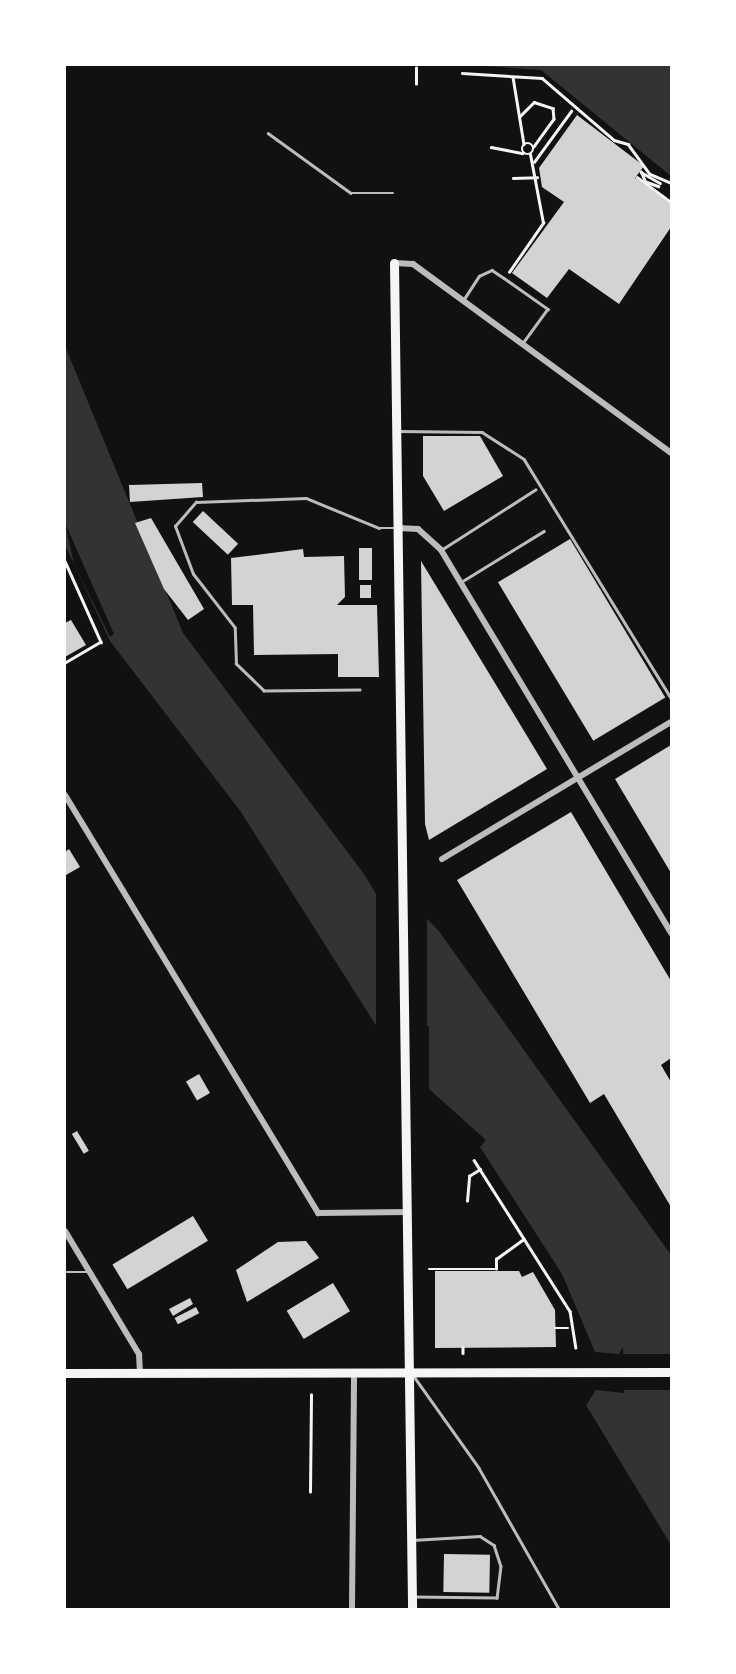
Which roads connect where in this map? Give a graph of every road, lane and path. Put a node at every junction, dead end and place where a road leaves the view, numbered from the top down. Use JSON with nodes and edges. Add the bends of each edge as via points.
{"nodes":[{"id":1,"x":416,"y":68,"type":"dead end"},
{"id":2,"x":462,"y":73,"type":"dead end"},
{"id":3,"x":513,"y":77,"type":"junction"},
{"id":4,"x":416,"y":84,"type":"dead end"},
{"id":5,"x":571,"y":111,"type":"dead end"},
{"id":6,"x":519,"y":117,"type":"junction"},
{"id":7,"x":268,"y":133,"type":"dead end"},
{"id":8,"x":524,"y":144,"type":"junction"},
{"id":9,"x":491,"y":147,"type":"dead end"},
{"id":10,"x":534,"y":147,"type":"junction"},
{"id":11,"x":523,"y":153,"type":"junction"},
{"id":12,"x":530,"y":154,"type":"junction"},
{"id":13,"x":533,"y":163,"type":"junction"},
{"id":14,"x":537,"y":177,"type":"junction"},
{"id":15,"x":637,"y":177,"type":"dead end"},
{"id":16,"x":513,"y":178,"type":"dead end"},
{"id":17,"x":647,"y":183,"type":"junction"},
{"id":18,"x":671,"y":183,"type":"edge"},
{"id":19,"x":659,"y":184,"type":"junction"},
{"id":20,"x":393,"y":193,"type":"dead end"},
{"id":21,"x":671,"y":202,"type":"edge"},
{"id":22,"x":394,"y":263,"type":"joint"},
{"id":23,"x":504,"y":278,"type":"junction"},
{"id":24,"x":463,"y":301,"type":"junction"},
{"id":25,"x":523,"y":345,"type":"junction"},
{"id":26,"x":397,"y":431,"type":"junction"},
{"id":27,"x":671,"y":453,"type":"edge"},
{"id":28,"x":535,"y":491,"type":"dead end"},
{"id":29,"x":398,"y":528,"type":"junction"},
{"id":30,"x":544,"y":531,"type":"dead end"},
{"id":31,"x":441,"y":550,"type":"junction"},
{"id":32,"x":65,"y":561,"type":"edge"},
{"id":33,"x":461,"y":582,"type":"junction"},
{"id":34,"x":65,"y":663,"type":"edge"},
{"id":35,"x":360,"y":690,"type":"dead end"},
{"id":36,"x":671,"y":698,"type":"edge"},
{"id":37,"x":671,"y":722,"type":"edge"},
{"id":38,"x":580,"y":775,"type":"junction"},
{"id":39,"x":65,"y":795,"type":"edge"},
{"id":40,"x":442,"y":859,"type":"dead end"},
{"id":41,"x":671,"y":933,"type":"edge"},
{"id":42,"x":474,"y":1160,"type":"dead end"},
{"id":43,"x":480,"y":1169,"type":"junction"},
{"id":44,"x":467,"y":1201,"type":"dead end"},
{"id":45,"x":408,"y":1212,"type":"junction"},
{"id":46,"x":65,"y":1231,"type":"edge"},
{"id":47,"x":524,"y":1239,"type":"junction"},
{"id":48,"x":429,"y":1269,"type":"dead end"},
{"id":49,"x":65,"y":1272,"type":"edge"},
{"id":50,"x":89,"y":1272,"type":"junction"},
{"id":51,"x":555,"y":1328,"type":"dead end"},
{"id":52,"x":568,"y":1328,"type":"junction"},
{"id":53,"x":463,"y":1347,"type":"dead end"},
{"id":54,"x":576,"y":1348,"type":"dead end"},
{"id":55,"x":463,"y":1353,"type":"dead end"},
{"id":56,"x":671,"y":1371,"type":"edge"},
{"id":57,"x":354,"y":1372,"type":"junction"},
{"id":58,"x":411,"y":1372,"type":"junction"},
{"id":59,"x":65,"y":1373,"type":"edge"},
{"id":60,"x":140,"y":1373,"type":"junction"},
{"id":61,"x":311,"y":1395,"type":"dead end"},
{"id":62,"x":310,"y":1492,"type":"dead end"},
{"id":63,"x":412,"y":1540,"type":"junction"},
{"id":64,"x":412,"y":1597,"type":"junction"},
{"id":65,"x":352,"y":1609,"type":"edge"},
{"id":66,"x":412,"y":1609,"type":"edge"},
{"id":67,"x":559,"y":1609,"type":"edge"}],
"edges":[{"from":1,"to":4,"type":"path"},
{"from":2,"to":3,"type":"path"},
{"from":3,"to":6,"type":"path"},
{"from":3,"to":19,"type":"path","via":[[542,78],[579,113],[592,114],[614,140],[628,144]]},
{"from":5,"to":13,"type":"path"},
{"from":6,"to":8,"type":"path"},
{"from":6,"to":10,"type":"path","via":[[534,102],[553,108],[554,119]]},
{"from":7,"to":20,"type":"lane","via":[[351,193]]},
{"from":8,"to":10,"type":"path"},
{"from":8,"to":11,"type":"path"},
{"from":9,"to":11,"type":"path"},
{"from":10,"to":12,"type":"path"},
{"from":11,"to":12,"type":"path"},
{"from":12,"to":13,"type":"path"},
{"from":13,"to":14,"type":"path"},
{"from":14,"to":16,"type":"path"},
{"from":14,"to":23,"type":"path","via":[[543,223]]},
{"from":15,"to":17,"type":"path"},
{"from":17,"to":19,"type":"path"},
{"from":17,"to":19,"type":"path","via":[[641,172]]},
{"from":17,"to":21,"type":"path"},
{"from":18,"to":19,"type":"path"},
{"from":22,"to":24,"type":"street","via":[[413,264]]},
{"from":22,"to":26,"type":"main road"},
{"from":23,"to":24,"type":"lane","via":[[492,270],[479,276]]},
{"from":23,"to":25,"type":"lane","via":[[548,309]]},
{"from":24,"to":25,"type":"street"},
{"from":25,"to":27,"type":"street"},
{"from":26,"to":29,"type":"main road"},
{"from":26,"to":36,"type":"lane","via":[[482,432],[524,459]]},
{"from":28,"to":31,"type":"lane"},
{"from":29,"to":31,"type":"street","via":[[418,529]]},
{"from":29,"to":35,"type":"lane","via":[[379,528],[306,498],[196,502],[175,526],[193,574],[235,628],[236,664],[264,691]]},
{"from":29,"to":45,"type":"main road"},
{"from":30,"to":33,"type":"lane"},
{"from":31,"to":33,"type":"street"},
{"from":32,"to":34,"type":"path","via":[[101,642]]},
{"from":33,"to":38,"type":"street"},
{"from":37,"to":38,"type":"street"},
{"from":38,"to":40,"type":"street"},
{"from":38,"to":41,"type":"street"},
{"from":39,"to":45,"type":"street","via":[[318,1213]]},
{"from":42,"to":43,"type":"path"},
{"from":43,"to":44,"type":"path","via":[[469,1176]]},
{"from":43,"to":47,"type":"path"},
{"from":45,"to":58,"type":"main road"},
{"from":46,"to":50,"type":"street"},
{"from":47,"to":48,"type":"path","via":[[496,1259],[496,1269]]},
{"from":47,"to":52,"type":"path","via":[[570,1311]]},
{"from":49,"to":50,"type":"lane"},
{"from":50,"to":60,"type":"street","via":[[139,1354]]},
{"from":51,"to":52,"type":"path"},
{"from":52,"to":54,"type":"path"},
{"from":53,"to":55,"type":"path"},
{"from":56,"to":58,"type":"main road"},
{"from":57,"to":58,"type":"main road"},
{"from":57,"to":60,"type":"main road"},
{"from":57,"to":65,"type":"street"},
{"from":58,"to":63,"type":"main road"},
{"from":58,"to":67,"type":"lane","via":[[478,1468]]},
{"from":59,"to":60,"type":"main road"},
{"from":61,"to":62,"type":"path"},
{"from":63,"to":64,"type":"main road"},
{"from":63,"to":64,"type":"lane","via":[[480,1536],[494,1545],[501,1566],[497,1598]]},
{"from":64,"to":66,"type":"main road"}]}
